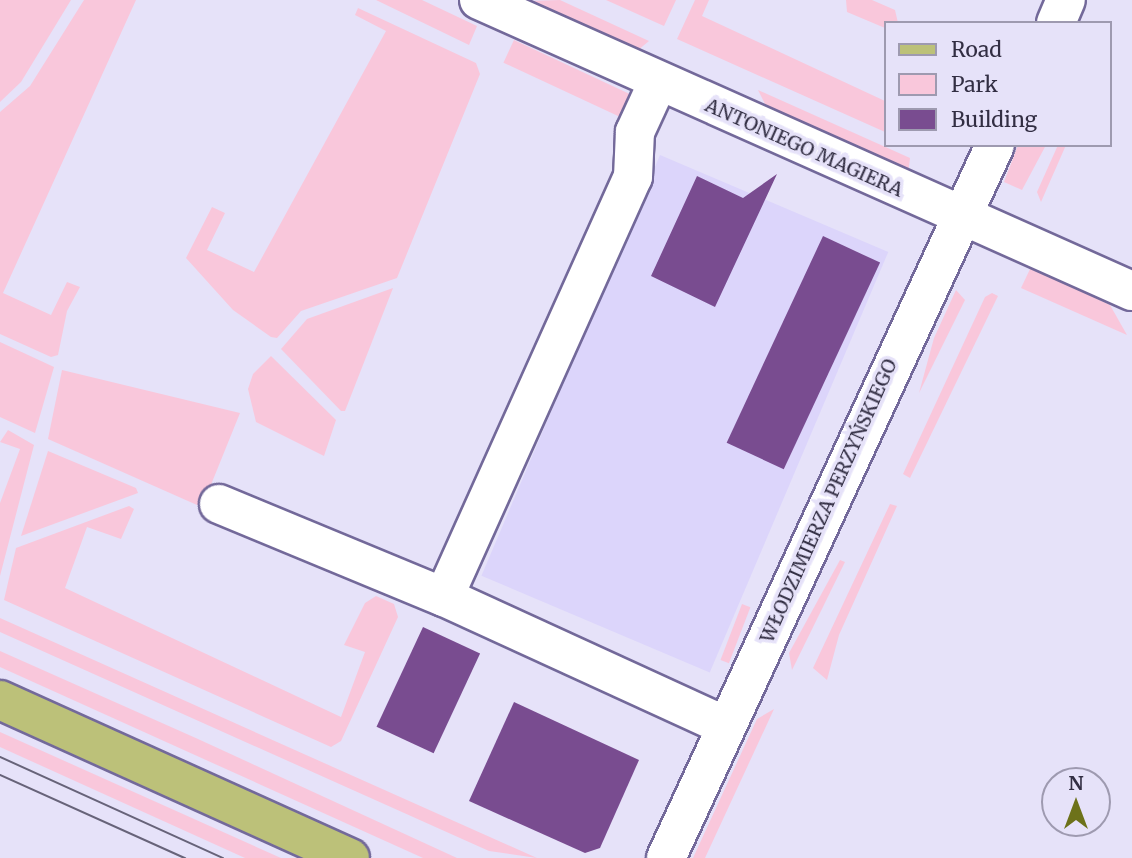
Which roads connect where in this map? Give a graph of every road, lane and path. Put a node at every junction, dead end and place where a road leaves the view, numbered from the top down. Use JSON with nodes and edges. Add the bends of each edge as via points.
{"nodes":[{"id":1,"x":479,"y":0,"type":"edge"},
{"id":2,"x":1066,"y":0,"type":"edge"},
{"id":3,"x":1057,"y":21,"type":"edge"},
{"id":4,"x":658,"y":82,"type":"junction"},
{"id":5,"x":994,"y":147,"type":"edge"},
{"id":6,"x":959,"y":217,"type":"junction"},
{"id":7,"x":1132,"y":291,"type":"edge"},
{"id":8,"x":219,"y":503,"type":"dead end"},
{"id":9,"x":444,"y":597,"type":"junction"},
{"id":10,"x":0,"y":700,"type":"edge"},
{"id":11,"x":726,"y":726,"type":"junction"},
{"id":12,"x":350,"y":858,"type":"edge"},
{"id":13,"x":666,"y":858,"type":"edge"}],
"edges":[{"from":1,"to":4,"type":"street","name":"ANTONIEGO MAGIERA"},
{"from":2,"to":3,"type":"street"},
{"from":4,"to":6,"type":"street","name":"ANTONIEGO MAGIERA"},
{"from":4,"to":9,"type":"street","via":[[635,132],[632,177]]},
{"from":5,"to":6,"type":"street","name":"WŁODZIMIERZA PERZYŃSKIEGO"},
{"from":6,"to":7,"type":"street","name":"ANTONIEGO MAGIERA"},
{"from":6,"to":11,"type":"street","name":"WŁODZIMIERZA PERZYŃSKIEGO"},
{"from":8,"to":9,"type":"street"},
{"from":9,"to":11,"type":"street"},
{"from":10,"to":12,"type":"main road"},
{"from":11,"to":13,"type":"street","name":"WŁODZIMIERZA PERZYŃSKIEGO"}]}
